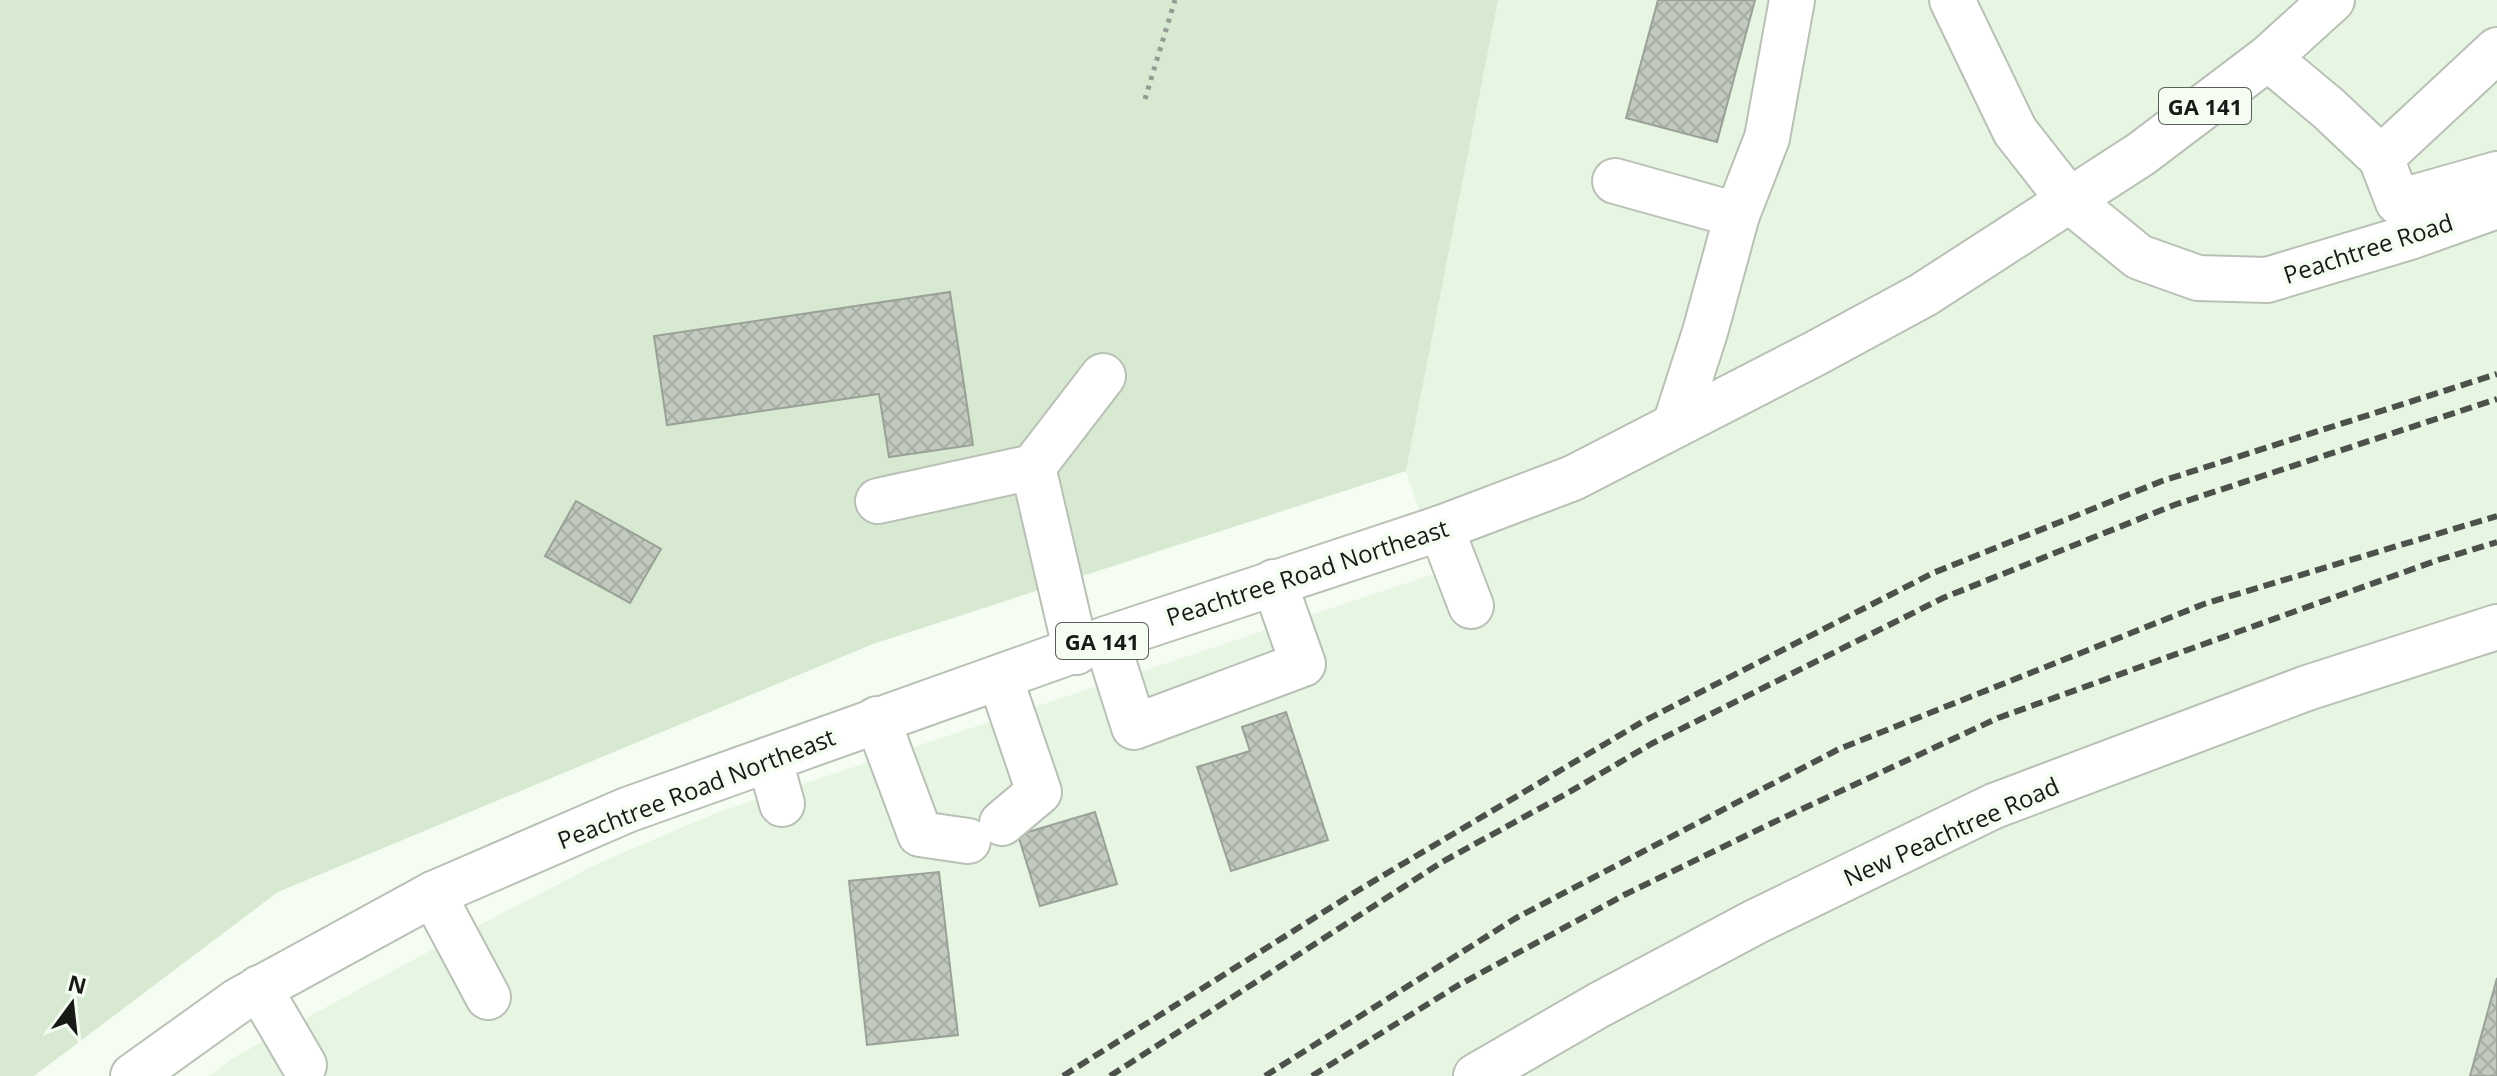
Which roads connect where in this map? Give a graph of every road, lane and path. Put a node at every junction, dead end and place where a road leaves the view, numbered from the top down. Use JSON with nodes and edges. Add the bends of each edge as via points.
{"nodes":[{"id":1,"x":1175,"y":0,"type":"edge"},
{"id":2,"x":1792,"y":0,"type":"edge"},
{"id":3,"x":1952,"y":0,"type":"edge"},
{"id":4,"x":2332,"y":0,"type":"edge"},
{"id":5,"x":2497,"y":50,"type":"edge"},
{"id":6,"x":2268,"y":58,"type":"junction"},
{"id":7,"x":1145,"y":99,"type":"dead end"},
{"id":8,"x":2381,"y":158,"type":"junction"},
{"id":9,"x":2497,"y":174,"type":"edge"},
{"id":10,"x":1615,"y":181,"type":"dead end"},
{"id":11,"x":2069,"y":200,"type":"junction"},
{"id":12,"x":2497,"y":206,"type":"edge"},
{"id":13,"x":1737,"y":215,"type":"junction"},
{"id":14,"x":2404,"y":220,"type":"junction"},
{"id":15,"x":1103,"y":376,"type":"dead end"},
{"id":16,"x":1675,"y":425,"type":"junction"},
{"id":17,"x":1033,"y":467,"type":"junction"},
{"id":18,"x":878,"y":501,"type":"dead end"},
{"id":19,"x":1441,"y":528,"type":"junction"},
{"id":20,"x":1274,"y":582,"type":"junction"},
{"id":21,"x":1471,"y":606,"type":"dead end"},
{"id":22,"x":2497,"y":627,"type":"edge"},
{"id":23,"x":1091,"y":645,"type":"junction"},
{"id":24,"x":1000,"y":678,"type":"junction"},
{"id":25,"x":877,"y":719,"type":"junction"},
{"id":26,"x":770,"y":761,"type":"junction"},
{"id":27,"x":782,"y":804,"type":"dead end"},
{"id":28,"x":433,"y":894,"type":"junction"},
{"id":29,"x":259,"y":988,"type":"junction"},
{"id":30,"x":488,"y":997,"type":"dead end"},
{"id":31,"x":176,"y":1063,"type":"edge"},
{"id":32,"x":304,"y":1065,"type":"dead end"},
{"id":33,"x":133,"y":1076,"type":"edge"},
{"id":34,"x":1476,"y":1076,"type":"edge"}],
"edges":[{"from":1,"to":7,"type":"path"},
{"from":2,"to":13,"type":"main road","via":[[1767,138]]},
{"from":3,"to":11,"type":"main road","name":"Peachtree Road","via":[[2015,131]]},
{"from":4,"to":6,"type":"main road","number":"GA 141"},
{"from":5,"to":8,"type":"main road"},
{"from":6,"to":8,"type":"main road"},
{"from":6,"to":11,"type":"main road","number":"GA 141","via":[[2141,154]]},
{"from":8,"to":14,"type":"main road"},
{"from":9,"to":14,"type":"main road"},
{"from":10,"to":13,"type":"main road"},
{"from":11,"to":14,"type":"main road","name":"Peachtree Road","via":[[2139,257],[2198,278],[2267,280]]},
{"from":11,"to":16,"type":"main road","name":"Peachtree Road Northeast","number":"GA 141","via":[[1923,295]]},
{"from":12,"to":14,"type":"main road","name":"Peachtree Road"},
{"from":13,"to":16,"type":"main road"},
{"from":15,"to":17,"type":"main road"},
{"from":16,"to":19,"type":"main road","name":"Peachtree Road Northeast","number":"GA 141","via":[[1573,478]]},
{"from":17,"to":18,"type":"main road"},
{"from":17,"to":23,"type":"main road"},
{"from":19,"to":20,"type":"main road","name":"Peachtree Road Northeast","number":"GA 141"},
{"from":19,"to":21,"type":"main road"},
{"from":20,"to":23,"type":"main road","name":"Peachtree Road Northeast","number":"GA 141"},
{"from":20,"to":23,"type":"main road","via":[[1303,664],[1134,727]]},
{"from":22,"to":34,"type":"main road","name":"New Peachtree Road","via":[[2307,688],[1994,806],[1757,921]]},
{"from":23,"to":24,"type":"main road","name":"Peachtree Road Northeast","number":"GA 141"},
{"from":24,"to":25,"type":"main road","name":"Peachtree Road Northeast","number":"GA 141"},
{"from":24,"to":25,"type":"main road","via":[[1039,792],[985,832],[920,834]]},
{"from":25,"to":26,"type":"main road","name":"Peachtree Road Northeast","number":"GA 141"},
{"from":26,"to":27,"type":"main road"},
{"from":26,"to":28,"type":"main road","name":"Peachtree Road Northeast","number":"GA 141","via":[[627,810]]},
{"from":28,"to":29,"type":"main road","name":"Peachtree Road Northeast","number":"GA 141"},
{"from":28,"to":30,"type":"main road"},
{"from":29,"to":31,"type":"main road","name":"Peachtree Road Northeast","number":"GA 141","via":[[239,1000]]},
{"from":29,"to":32,"type":"main road"},
{"from":31,"to":33,"type":"main road","name":"Peachtree Road Northeast","number":"GA 141"}]}
